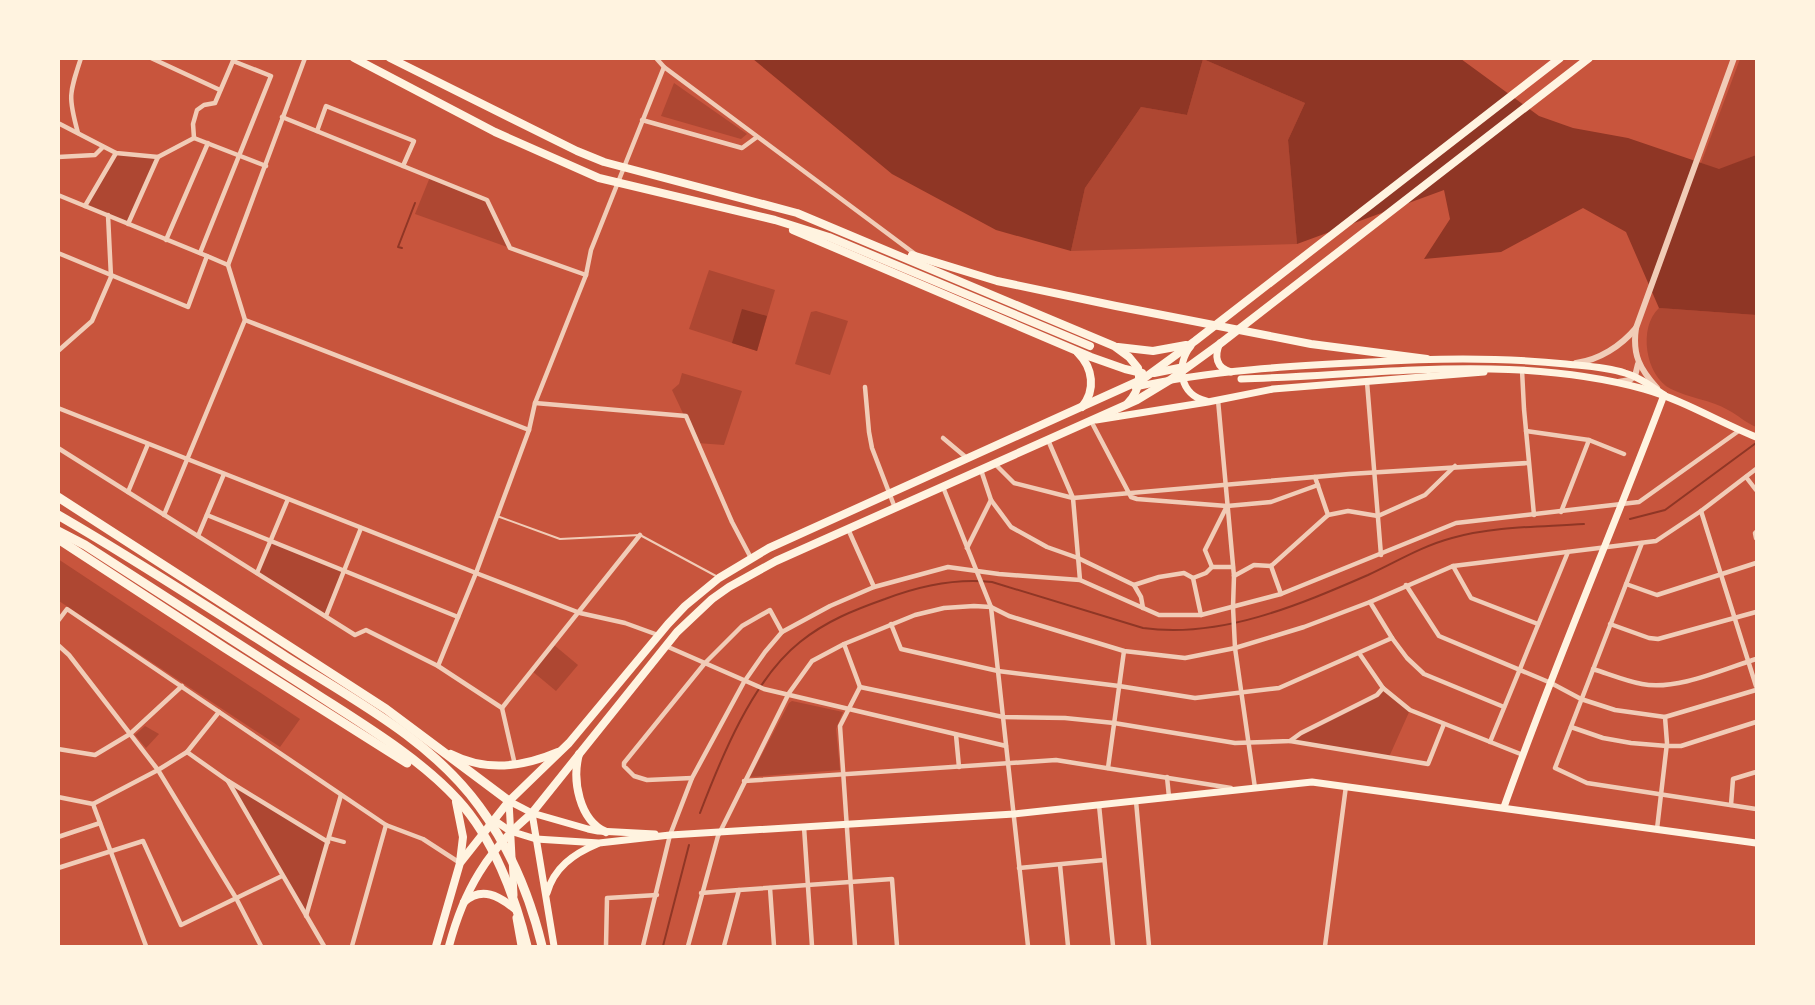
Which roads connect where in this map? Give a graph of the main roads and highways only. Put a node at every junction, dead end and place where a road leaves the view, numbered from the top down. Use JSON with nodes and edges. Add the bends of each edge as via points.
{"nodes":[{"id":1,"x":354,"y":58,"type":"edge"},
{"id":2,"x":390,"y":58,"type":"edge"},
{"id":3,"x":1560,"y":58,"type":"edge"},
{"id":4,"x":1589,"y":58,"type":"edge"},
{"id":5,"x":732,"y":210,"type":"junction"},
{"id":6,"x":867,"y":241,"type":"junction"},
{"id":7,"x":1195,"y":341,"type":"junction"},
{"id":8,"x":1221,"y":343,"type":"junction"},
{"id":9,"x":1090,"y":346,"type":"dead end"},
{"id":10,"x":1114,"y":346,"type":"junction"},
{"id":11,"x":1075,"y":350,"type":"junction"},
{"id":12,"x":1427,"y":359,"type":"junction"},
{"id":13,"x":1522,"y":370,"type":"junction"},
{"id":14,"x":1233,"y":372,"type":"junction"},
{"id":15,"x":1152,"y":373,"type":"junction"},
{"id":16,"x":1182,"y":373,"type":"junction"},
{"id":17,"x":1240,"y":379,"type":"dead end"},
{"id":18,"x":1139,"y":380,"type":"junction"},
{"id":19,"x":1170,"y":380,"type":"junction"},
{"id":20,"x":1664,"y":395,"type":"junction"},
{"id":21,"x":1208,"y":402,"type":"junction"},
{"id":22,"x":1124,"y":406,"type":"junction"},
{"id":23,"x":1081,"y":409,"type":"junction"},
{"id":24,"x":1091,"y":421,"type":"junction"},
{"id":25,"x":1756,"y":437,"type":"edge"},
{"id":26,"x":58,"y":497,"type":"edge"},
{"id":27,"x":58,"y":513,"type":"edge"},
{"id":28,"x":58,"y":531,"type":"edge"},
{"id":29,"x":58,"y":539,"type":"edge"},
{"id":30,"x":137,"y":549,"type":"junction"},
{"id":31,"x":440,"y":748,"type":"junction"},
{"id":32,"x":562,"y":750,"type":"junction"},
{"id":33,"x":580,"y":751,"type":"junction"},
{"id":34,"x":456,"y":801,"type":"junction"},
{"id":35,"x":509,"y":801,"type":"junction"},
{"id":36,"x":1504,"y":807,"type":"junction"},
{"id":37,"x":532,"y":813,"type":"junction"},
{"id":38,"x":494,"y":820,"type":"junction"},
{"id":39,"x":510,"y":831,"type":"junction"},
{"id":40,"x":606,"y":832,"type":"junction"},
{"id":41,"x":670,"y":835,"type":"junction"},
{"id":42,"x":536,"y":839,"type":"junction"},
{"id":43,"x":599,"y":843,"type":"junction"},
{"id":44,"x":1756,"y":843,"type":"edge"},
{"id":45,"x":460,"y":863,"type":"junction"},
{"id":46,"x":546,"y":902,"type":"junction"},
{"id":47,"x":462,"y":905,"type":"junction"},
{"id":48,"x":515,"y":909,"type":"junction"},
{"id":49,"x":436,"y":946,"type":"edge"},
{"id":50,"x":449,"y":946,"type":"edge"},
{"id":51,"x":521,"y":946,"type":"edge"},
{"id":52,"x":527,"y":946,"type":"edge"},
{"id":53,"x":542,"y":946,"type":"edge"},
{"id":54,"x":554,"y":946,"type":"edge"}],
"edges":[{"from":1,"to":5,"type":"main road","via":[[569,166],[618,183]]},
{"from":2,"to":6,"type":"main road","via":[[577,151],[624,168],[776,206]]},
{"from":3,"to":7,"type":"main road"},
{"from":4,"to":8,"type":"main road"},
{"from":5,"to":9,"type":"main road","via":[[829,237]]},
{"from":5,"to":11,"type":"main road","via":[[783,227]]},
{"from":6,"to":10,"type":"main road"},
{"from":6,"to":12,"type":"main road","via":[[997,280],[1116,306],[1311,344]]},
{"from":7,"to":10,"type":"main road","via":[[1164,350]]},
{"from":7,"to":15,"type":"main road"},
{"from":7,"to":16,"type":"main road","via":[[1185,353]]},
{"from":8,"to":14,"type":"main road","via":[[1218,362]]},
{"from":8,"to":16,"type":"main road"},
{"from":10,"to":18,"type":"main road","via":[[1136,363]]},
{"from":11,"to":18,"type":"main road"},
{"from":11,"to":23,"type":"main road","via":[[1086,363],[1091,379],[1088,398]]},
{"from":12,"to":14,"type":"main road"},
{"from":12,"to":20,"type":"main road","via":[[1510,359],[1616,370],[1635,376]]},
{"from":13,"to":17,"type":"main road","via":[[1443,368]]},
{"from":13,"to":20,"type":"main road","via":[[1614,382]]},
{"from":13,"to":21,"type":"main road","via":[[1291,387]]},
{"from":14,"to":16,"type":"main road"},
{"from":15,"to":16,"type":"main road"},
{"from":15,"to":18,"type":"main road"},
{"from":16,"to":19,"type":"main road"},
{"from":16,"to":21,"type":"main road","via":[[1191,394]]},
{"from":18,"to":19,"type":"main road"},
{"from":18,"to":22,"type":"main road"},
{"from":18,"to":23,"type":"main road"},
{"from":19,"to":22,"type":"main road"},
{"from":20,"to":25,"type":"main road"},
{"from":20,"to":36,"type":"main road"},
{"from":21,"to":24,"type":"main road"},
{"from":22,"to":24,"type":"main road"},
{"from":23,"to":32,"type":"main road","via":[[1063,412],[751,558],[719,578],[658,635]]},
{"from":24,"to":33,"type":"main road","via":[[776,561],[729,587],[695,614]]},
{"from":26,"to":30,"type":"highway"},
{"from":27,"to":30,"type":"highway","via":[[96,527]]},
{"from":27,"to":53,"type":"highway","via":[[369,710],[430,754],[479,806],[502,840],[529,901]]},
{"from":28,"to":52,"type":"highway","via":[[368,727],[434,778],[458,800],[491,848],[521,920]]},
{"from":29,"to":34,"type":"highway","via":[[403,760]]},
{"from":30,"to":31,"type":"highway","via":[[386,708]]},
{"from":31,"to":32,"type":"main road","via":[[477,764],[514,765]]},
{"from":31,"to":35,"type":"highway"},
{"from":32,"to":35,"type":"main road"},
{"from":33,"to":37,"type":"main road"},
{"from":33,"to":40,"type":"main road","via":[[577,780],[582,803],[590,819]]},
{"from":34,"to":38,"type":"highway"},
{"from":34,"to":45,"type":"main road","via":[[462,820]]},
{"from":35,"to":37,"type":"main road"},
{"from":35,"to":38,"type":"main road"},
{"from":35,"to":39,"type":"main road"},
{"from":36,"to":41,"type":"main road","via":[[1312,782],[1014,814]]},
{"from":36,"to":44,"type":"main road"},
{"from":37,"to":39,"type":"main road"},
{"from":37,"to":40,"type":"main road"},
{"from":37,"to":42,"type":"main road"},
{"from":38,"to":39,"type":"main road"},
{"from":38,"to":45,"type":"main road"},
{"from":39,"to":42,"type":"main road"},
{"from":39,"to":47,"type":"main road","via":[[472,882]]},
{"from":39,"to":48,"type":"main road"},
{"from":40,"to":41,"type":"main road"},
{"from":41,"to":43,"type":"main road"},
{"from":42,"to":43,"type":"main road"},
{"from":42,"to":46,"type":"main road"},
{"from":43,"to":46,"type":"main road","via":[[570,857],[550,885]]},
{"from":45,"to":49,"type":"main road"},
{"from":46,"to":54,"type":"main road"},
{"from":47,"to":48,"type":"main road","via":[[471,896],[488,893],[501,897]]},
{"from":47,"to":50,"type":"main road"},
{"from":48,"to":51,"type":"main road"}]}
